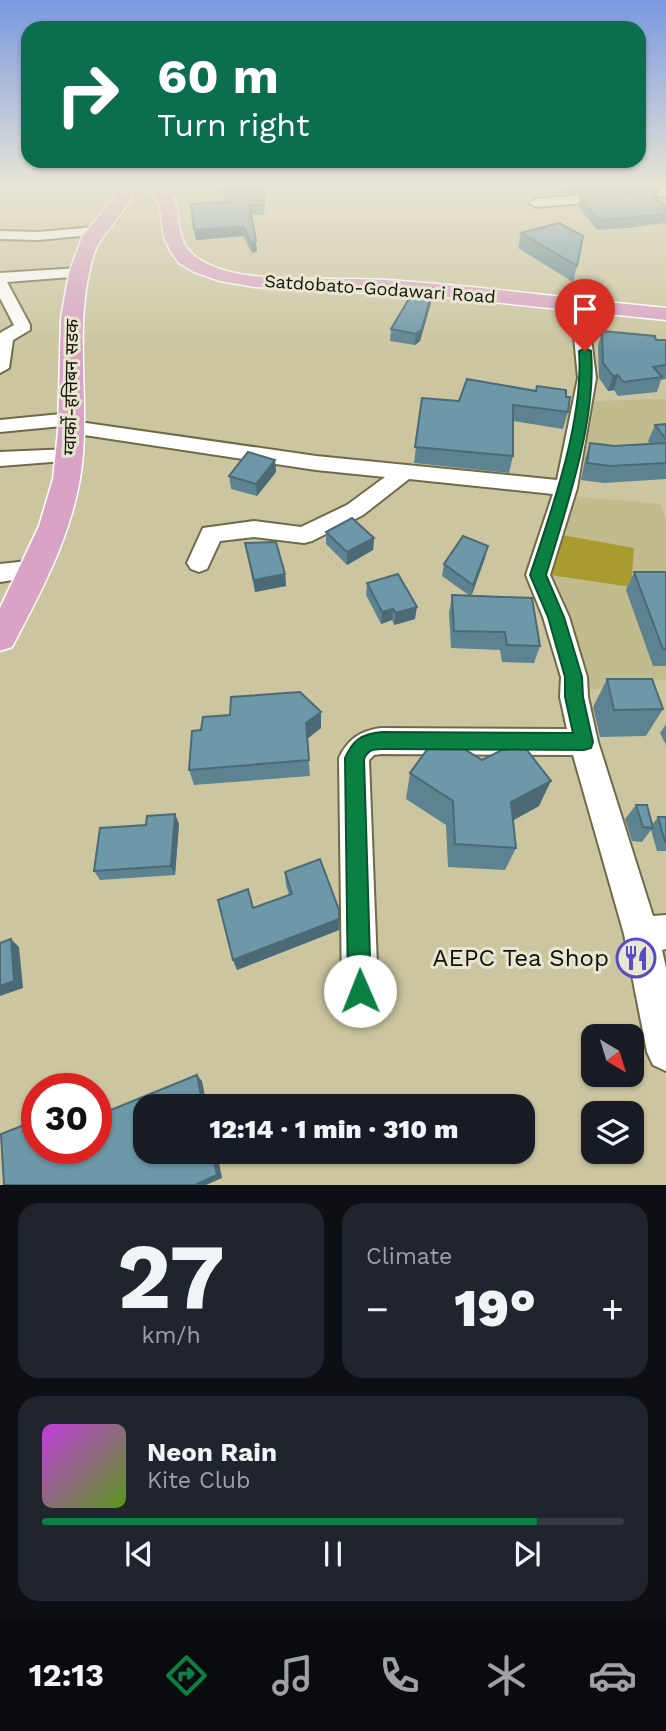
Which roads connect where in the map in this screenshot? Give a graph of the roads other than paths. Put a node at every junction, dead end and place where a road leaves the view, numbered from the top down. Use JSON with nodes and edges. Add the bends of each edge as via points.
{"nodes":[{"id":1,"x":48,"y":239,"type":"edge"},
{"id":2,"x":91,"y":239,"type":"edge"},
{"id":3,"x":172,"y":239,"type":"edge"},
{"id":4,"x":0,"y":245,"type":"edge"},
{"id":5,"x":79,"y":273,"type":"junction"},
{"id":6,"x":0,"y":281,"type":"edge"},
{"id":7,"x":579,"y":306,"type":"junction"},
{"id":8,"x":666,"y":314,"type":"edge"},
{"id":9,"x":3,"y":338,"type":"edge"},
{"id":10,"x":0,"y":368,"type":"edge"},
{"id":11,"x":71,"y":423,"type":"junction"},
{"id":12,"x":0,"y":426,"type":"edge"},
{"id":13,"x":70,"y":455,"type":"junction"},
{"id":14,"x":0,"y":459,"type":"edge"},
{"id":15,"x":407,"y":470,"type":"junction"},
{"id":16,"x":566,"y":488,"type":"junction"},
{"id":17,"x":199,"y":563,"type":"dead end"},
{"id":18,"x":37,"y":569,"type":"junction"},
{"id":19,"x":0,"y":573,"type":"edge"},
{"id":20,"x":0,"y":638,"type":"edge"},
{"id":21,"x":584,"y":742,"type":"junction"},
{"id":22,"x":654,"y":933,"type":"edge"},
{"id":23,"x":360,"y":991,"type":"dead end"},
{"id":24,"x":666,"y":1052,"type":"edge"}],
"edges":[{"from":1,"to":4,"type":"street"},
{"from":2,"to":5,"type":"main road","name":"ग्वार्को-हत्तिबन सडक"},
{"from":3,"to":7,"type":"main road","name":"Satdobato-Godawari Road","via":[[184,258],[222,276],[413,288]]},
{"from":5,"to":6,"type":"street"},
{"from":5,"to":11,"type":"main road","name":"ग्वार्को-हत्तिबन सडक","via":[[68,354]]},
{"from":6,"to":9,"type":"street","via":[[22,325],[22,330]]},
{"from":7,"to":8,"type":"main road","name":"Satdobato-Godawari Road"},
{"from":7,"to":16,"type":"street","via":[[587,378]]},
{"from":9,"to":10,"type":"street"},
{"from":11,"to":12,"type":"street"},
{"from":11,"to":13,"type":"main road","name":"ग्वार्को-हत्तिबन सडक"},
{"from":11,"to":15,"type":"street","via":[[316,463]]},
{"from":13,"to":14,"type":"street"},
{"from":13,"to":18,"type":"main road","name":"ग्वार्को-हत्तिबन सडक","via":[[61,508]]},
{"from":15,"to":16,"type":"street"},
{"from":15,"to":17,"type":"street","via":[[355,510],[304,536],[254,529],[211,534]]},
{"from":16,"to":21,"type":"street","via":[[538,575],[574,677]]},
{"from":18,"to":19,"type":"street"},
{"from":18,"to":20,"type":"main road","name":"ग्वार्को-हत्तिबन सडक"},
{"from":21,"to":22,"type":"street"},
{"from":21,"to":23,"type":"street","via":[[368,741],[360,748],[354,758]]},
{"from":22,"to":24,"type":"street"}]}
